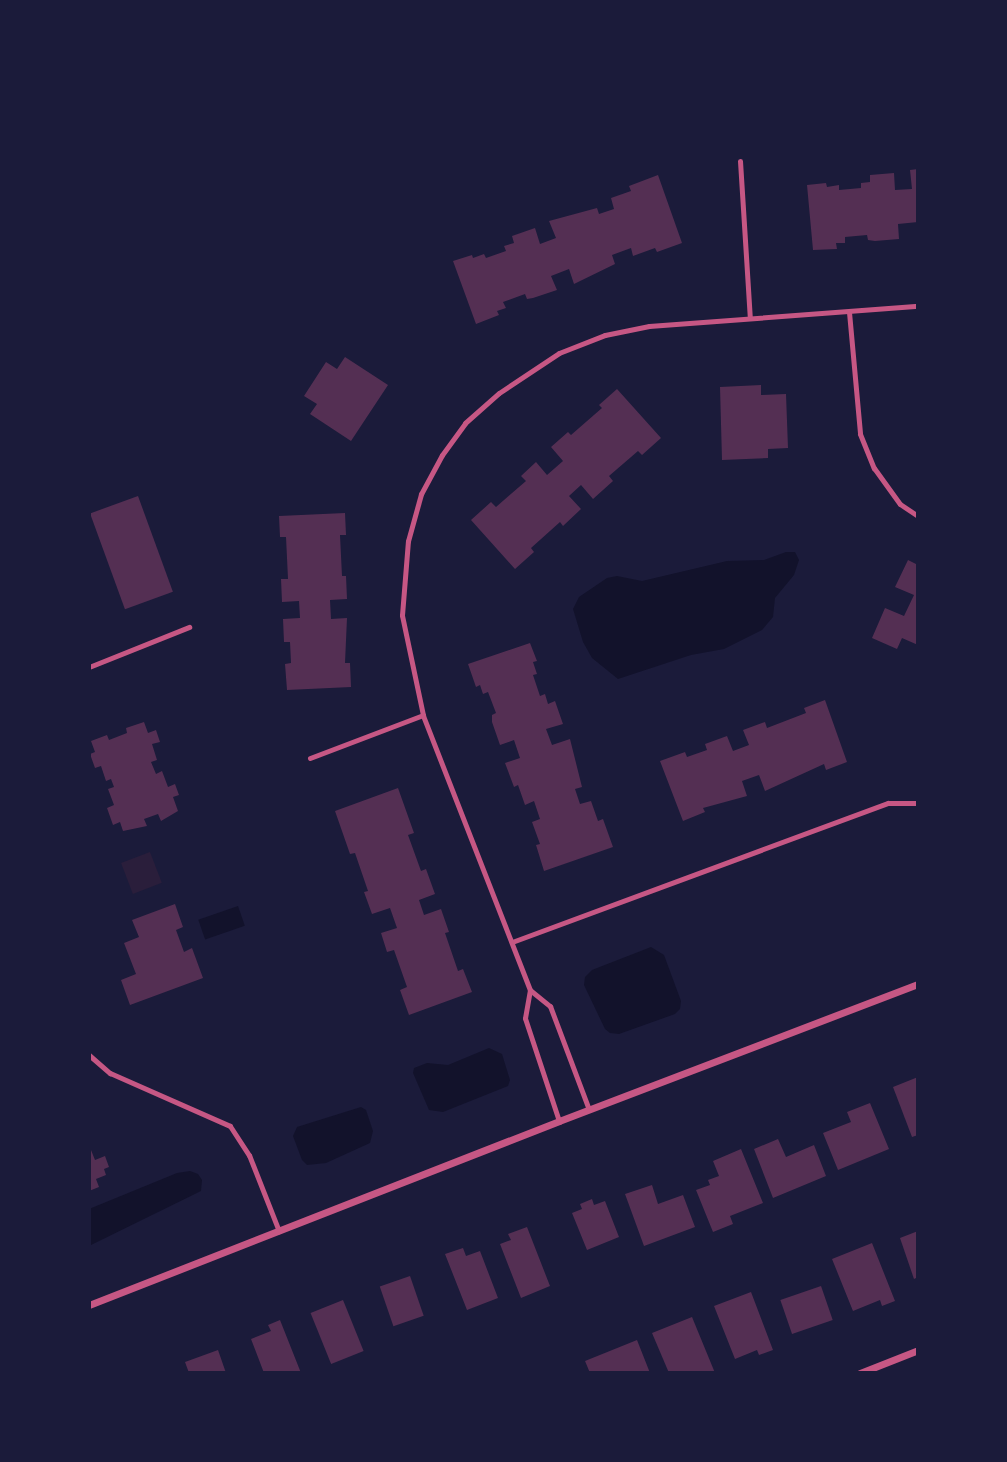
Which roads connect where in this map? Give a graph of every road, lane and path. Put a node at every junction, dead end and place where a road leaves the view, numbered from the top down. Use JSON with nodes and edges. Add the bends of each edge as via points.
{"nodes":[{"id":1,"x":740,"y":161,"type":"dead end"},
{"id":2,"x":918,"y":306,"type":"edge"},
{"id":3,"x":849,"y":312,"type":"junction"},
{"id":4,"x":750,"y":318,"type":"junction"},
{"id":5,"x":918,"y":516,"type":"edge"},
{"id":6,"x":190,"y":627,"type":"dead end"},
{"id":7,"x":89,"y":666,"type":"edge"},
{"id":8,"x":423,"y":715,"type":"junction"},
{"id":9,"x":310,"y":758,"type":"dead end"},
{"id":10,"x":918,"y":803,"type":"edge"},
{"id":11,"x":512,"y":942,"type":"junction"},
{"id":12,"x":918,"y":984,"type":"edge"},
{"id":13,"x":530,"y":990,"type":"junction"},
{"id":14,"x":89,"y":1055,"type":"edge"},
{"id":15,"x":589,"y":1110,"type":"junction"},
{"id":16,"x":559,"y":1121,"type":"junction"},
{"id":17,"x":279,"y":1231,"type":"junction"},
{"id":18,"x":89,"y":1305,"type":"edge"},
{"id":19,"x":918,"y":1350,"type":"edge"},
{"id":20,"x":860,"y":1373,"type":"edge"}],
"edges":[{"from":1,"to":4,"type":"lane"},
{"from":2,"to":3,"type":"lane"},
{"from":3,"to":4,"type":"lane"},
{"from":3,"to":5,"type":"lane","via":[[860,434],[874,468],[900,504]]},
{"from":4,"to":8,"type":"lane","via":[[649,326],[606,335],[559,353],[499,393],[465,423],[421,494],[408,541],[402,615]]},
{"from":6,"to":7,"type":"lane"},
{"from":8,"to":9,"type":"lane"},
{"from":8,"to":11,"type":"lane"},
{"from":10,"to":11,"type":"lane","via":[[888,803]]},
{"from":11,"to":13,"type":"lane"},
{"from":12,"to":15,"type":"street"},
{"from":13,"to":15,"type":"lane","via":[[550,1006]]},
{"from":13,"to":16,"type":"lane","via":[[525,1018]]},
{"from":14,"to":17,"type":"lane","via":[[110,1073],[230,1126],[250,1154]]},
{"from":15,"to":16,"type":"street"},
{"from":16,"to":17,"type":"street"},
{"from":17,"to":18,"type":"street"},
{"from":19,"to":20,"type":"street"}]}
